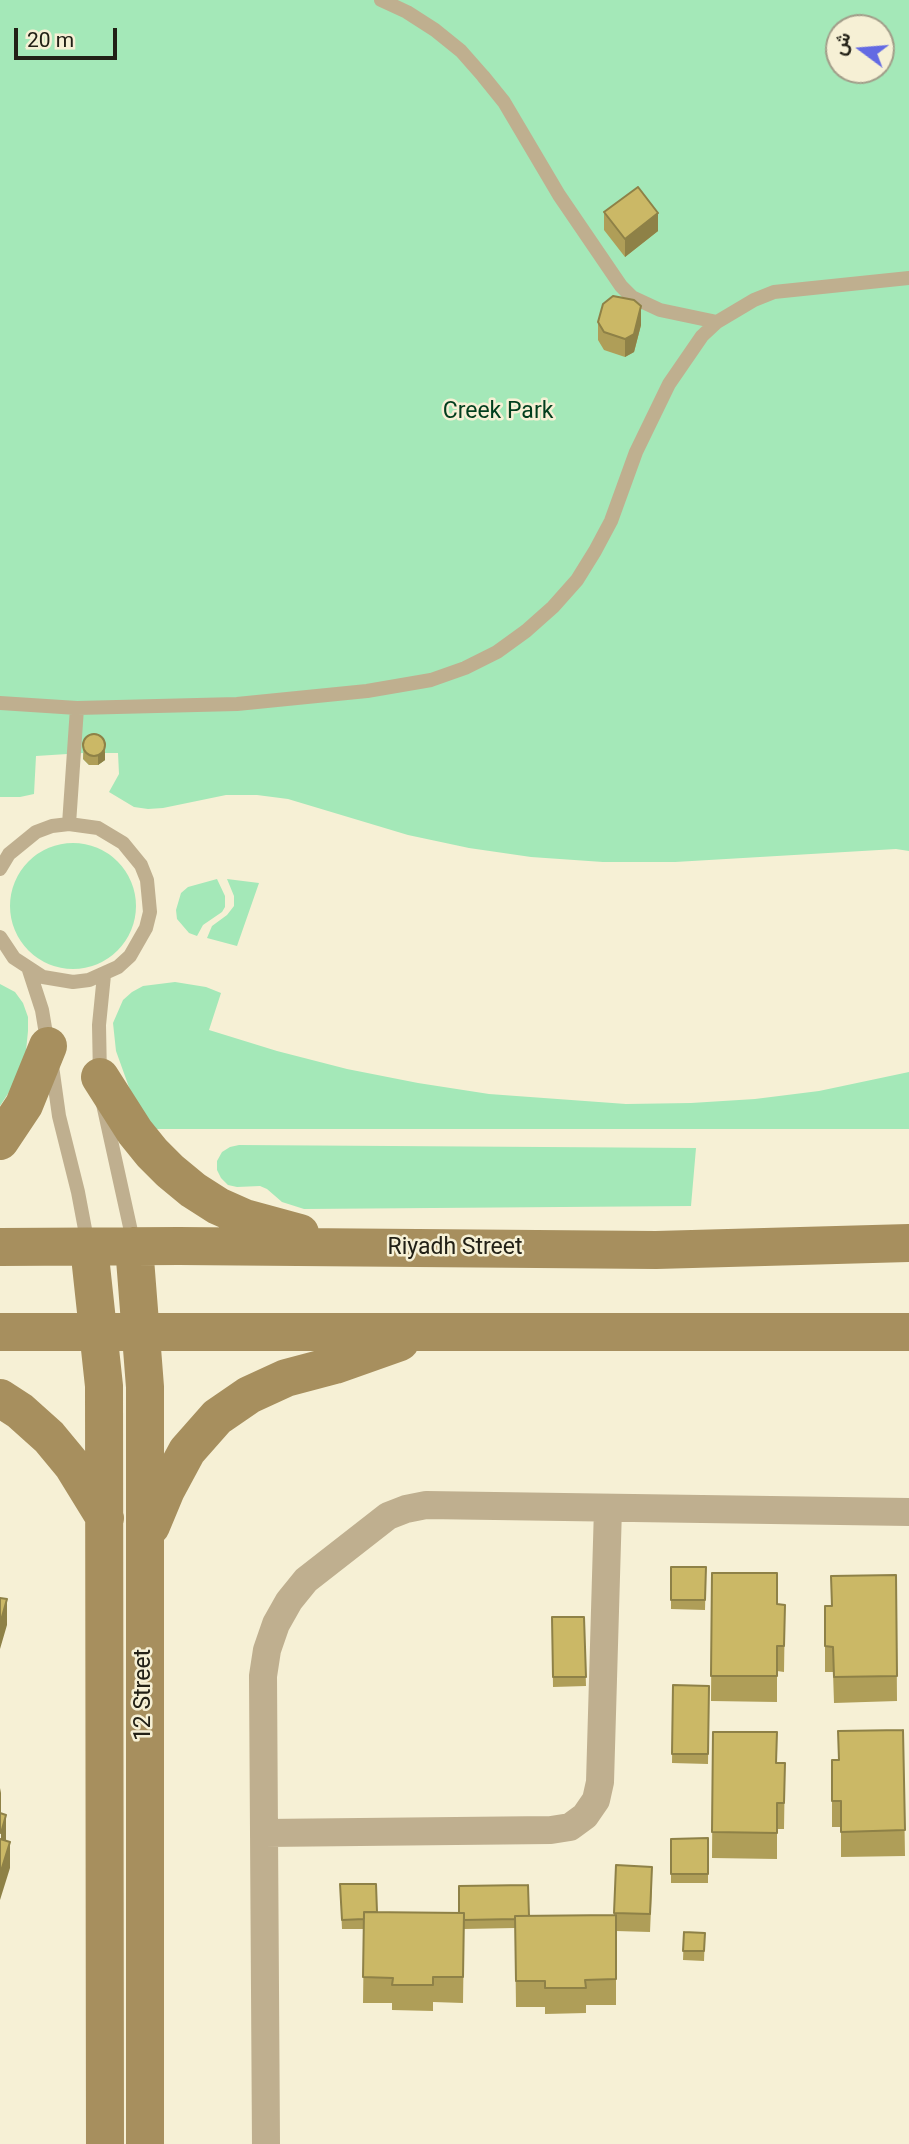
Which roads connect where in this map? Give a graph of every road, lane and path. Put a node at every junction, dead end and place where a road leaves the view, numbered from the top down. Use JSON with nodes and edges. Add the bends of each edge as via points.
{"nodes":[{"id":1,"x":382,"y":0,"type":"edge"},
{"id":2,"x":909,"y":278,"type":"edge"},
{"id":3,"x":717,"y":322,"type":"junction"},
{"id":4,"x":0,"y":704,"type":"edge"},
{"id":5,"x":77,"y":708,"type":"junction"},
{"id":6,"x":69,"y":824,"type":"junction"},
{"id":7,"x":0,"y":869,"type":"edge"},
{"id":8,"x":0,"y":937,"type":"edge"},
{"id":9,"x":29,"y":970,"type":"junction"},
{"id":10,"x":104,"y":975,"type":"junction"},
{"id":11,"x":48,"y":1046,"type":"junction"},
{"id":12,"x":100,"y":1077,"type":"junction"},
{"id":13,"x":0,"y":1141,"type":"edge"},
{"id":14,"x":909,"y":1244,"type":"edge"},
{"id":15,"x":151,"y":1246,"type":"junction"},
{"id":16,"x":0,"y":1247,"type":"edge"},
{"id":17,"x":71,"y":1247,"type":"junction"},
{"id":18,"x":360,"y":1248,"type":"junction"},
{"id":19,"x":156,"y":1331,"type":"junction"},
{"id":20,"x":0,"y":1332,"type":"edge"},
{"id":21,"x":52,"y":1332,"type":"junction"},
{"id":22,"x":97,"y":1332,"type":"junction"},
{"id":23,"x":429,"y":1332,"type":"junction"},
{"id":24,"x":909,"y":1332,"type":"edge"},
{"id":25,"x":0,"y":1398,"type":"edge"},
{"id":26,"x":608,"y":1508,"type":"junction"},
{"id":27,"x":909,"y":1512,"type":"edge"},
{"id":28,"x":105,"y":1518,"type":"junction"},
{"id":29,"x":144,"y":1544,"type":"junction"},
{"id":30,"x":265,"y":1833,"type":"junction"},
{"id":31,"x":105,"y":2144,"type":"edge"},
{"id":32,"x":145,"y":2144,"type":"edge"},
{"id":33,"x":267,"y":2144,"type":"edge"}],
"edges":[{"from":1,"to":3,"type":"lane","via":[[435,30],[483,76],[504,102],[559,195],[632,297],[660,310]]},
{"from":2,"to":3,"type":"lane","via":[[774,292]]},
{"from":3,"to":5,"type":"lane","via":[[669,384],[636,452],[611,521],[577,580],[553,607],[497,652],[431,680],[367,691],[237,704]]},
{"from":4,"to":5,"type":"lane"},
{"from":5,"to":6,"type":"lane"},
{"from":6,"to":7,"type":"lane","via":[[36,832],[9,854]]},
{"from":6,"to":10,"type":"lane","via":[[98,828],[123,843],[147,880],[150,912],[140,943]]},
{"from":8,"to":9,"type":"lane"},
{"from":9,"to":10,"type":"lane","via":[[66,982]]},
{"from":9,"to":11,"type":"lane"},
{"from":10,"to":12,"type":"lane"},
{"from":11,"to":13,"type":"main road","via":[[24,1105]]},
{"from":11,"to":17,"type":"lane","via":[[78,1192]]},
{"from":12,"to":15,"type":"lane","via":[[108,1133],[124,1193]]},
{"from":12,"to":18,"type":"main road","via":[[152,1153],[193,1190],[245,1218]]},
{"from":14,"to":18,"type":"main road","name":"Riyadh Street","via":[[656,1250]]},
{"from":15,"to":17,"type":"main road","name":"Riyadh Street"},
{"from":15,"to":18,"type":"main road","name":"Riyadh Street"},
{"from":15,"to":19,"type":"main road","name":"12 Street"},
{"from":16,"to":17,"type":"main road","name":"Riyadh Street"},
{"from":17,"to":21,"type":"main road","via":[[62,1257],[70,1282],[66,1308]]},
{"from":17,"to":22,"type":"main road","name":"12 Street"},
{"from":19,"to":22,"type":"main road"},
{"from":19,"to":23,"type":"main road"},
{"from":19,"to":29,"type":"main road","name":"12 Street","via":[[145,1387]]},
{"from":20,"to":21,"type":"main road"},
{"from":21,"to":22,"type":"main road"},
{"from":22,"to":28,"type":"main road","name":"12 Street","via":[[104,1386]]},
{"from":23,"to":24,"type":"main road"},
{"from":23,"to":29,"type":"main road","via":[[286,1378],[217,1417],[187,1451]]},
{"from":25,"to":28,"type":"main road","via":[[49,1437]]},
{"from":26,"to":27,"type":"street"},
{"from":26,"to":30,"type":"street","via":[[426,1505],[406,1509],[371,1527],[306,1580],[276,1624],[267,1650],[263,1676]]},
{"from":26,"to":30,"type":"street","via":[[600,1782],[596,1800],[585,1816],[570,1826],[551,1830]]},
{"from":28,"to":31,"type":"main road","name":"12 Street"},
{"from":29,"to":32,"type":"main road","name":"12 Street"},
{"from":30,"to":33,"type":"street"}]}
